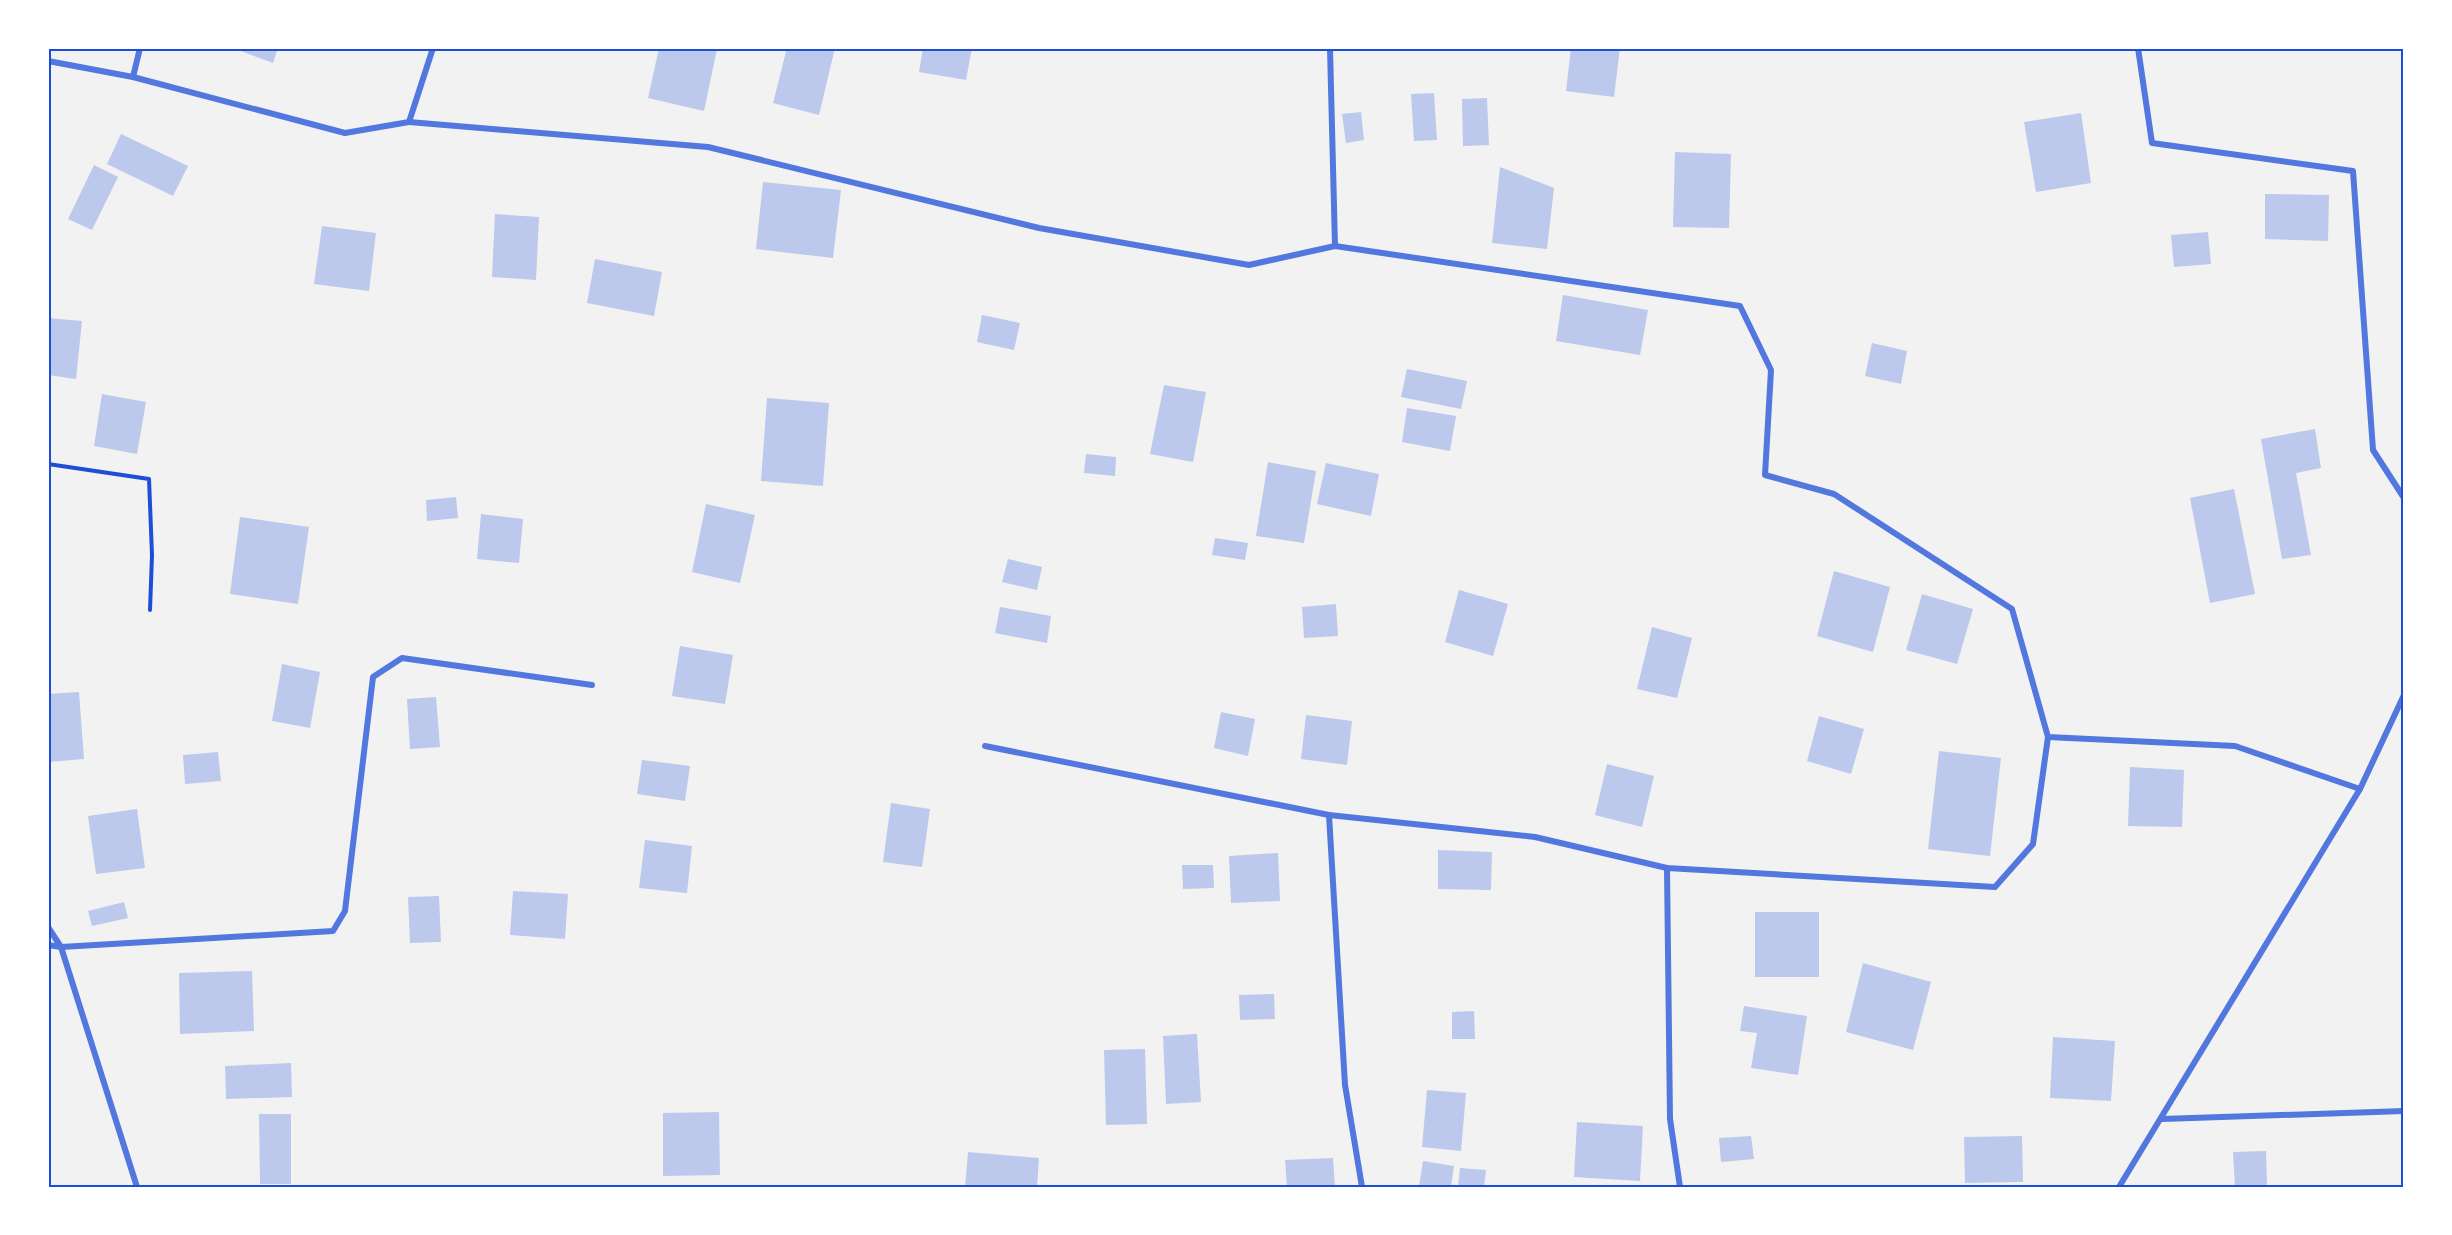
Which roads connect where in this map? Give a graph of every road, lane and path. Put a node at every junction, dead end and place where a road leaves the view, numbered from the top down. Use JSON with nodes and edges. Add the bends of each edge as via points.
{"nodes":[{"id":1,"x":140,"y":48,"type":"edge"},
{"id":2,"x":433,"y":48,"type":"edge"},
{"id":3,"x":1330,"y":48,"type":"edge"},
{"id":4,"x":2138,"y":48,"type":"edge"},
{"id":5,"x":48,"y":61,"type":"edge"},
{"id":6,"x":133,"y":77,"type":"junction"},
{"id":7,"x":409,"y":123,"type":"junction"},
{"id":8,"x":1335,"y":246,"type":"junction"},
{"id":9,"x":48,"y":464,"type":"edge"},
{"id":10,"x":2404,"y":498,"type":"edge"},
{"id":11,"x":150,"y":610,"type":"dead end"},
{"id":12,"x":592,"y":685,"type":"dead end"},
{"id":13,"x":2404,"y":695,"type":"edge"},
{"id":14,"x":2048,"y":737,"type":"junction"},
{"id":15,"x":985,"y":746,"type":"dead end"},
{"id":16,"x":2360,"y":789,"type":"junction"},
{"id":17,"x":1329,"y":815,"type":"junction"},
{"id":18,"x":1667,"y":868,"type":"junction"},
{"id":19,"x":48,"y":927,"type":"edge"},
{"id":20,"x":48,"y":945,"type":"edge"},
{"id":21,"x":61,"y":947,"type":"junction"},
{"id":22,"x":2404,"y":1111,"type":"edge"},
{"id":23,"x":2162,"y":1119,"type":"junction"},
{"id":24,"x":136,"y":1187,"type":"edge"},
{"id":25,"x":1362,"y":1187,"type":"edge"},
{"id":26,"x":1680,"y":1187,"type":"edge"},
{"id":27,"x":2119,"y":1187,"type":"edge"}],
"edges":[{"from":1,"to":6,"type":"street"},
{"from":2,"to":7,"type":"street"},
{"from":3,"to":8,"type":"street"},
{"from":4,"to":10,"type":"street","via":[[2152,143],[2353,171],[2373,450]]},
{"from":5,"to":6,"type":"street"},
{"from":6,"to":7,"type":"street","via":[[345,133]]},
{"from":7,"to":8,"type":"street","via":[[708,147],[1039,228],[1249,265]]},
{"from":8,"to":14,"type":"street","via":[[1740,306],[1771,370],[1765,475],[1834,494],[2012,609]]},
{"from":9,"to":11,"type":"path","via":[[149,479]]},
{"from":12,"to":21,"type":"street","via":[[402,658],[373,677],[345,910],[333,931]]},
{"from":13,"to":16,"type":"street"},
{"from":14,"to":16,"type":"street","via":[[2235,746]]},
{"from":14,"to":18,"type":"street","via":[[2033,844],[1995,887]]},
{"from":15,"to":17,"type":"street"},
{"from":16,"to":23,"type":"street"},
{"from":17,"to":18,"type":"street","via":[[1535,837]]},
{"from":17,"to":25,"type":"street","via":[[1345,1085]]},
{"from":18,"to":26,"type":"street","via":[[1670,1119]]},
{"from":19,"to":21,"type":"street"},
{"from":20,"to":21,"type":"street"},
{"from":21,"to":24,"type":"street"},
{"from":22,"to":23,"type":"street"},
{"from":23,"to":27,"type":"street"}]}
